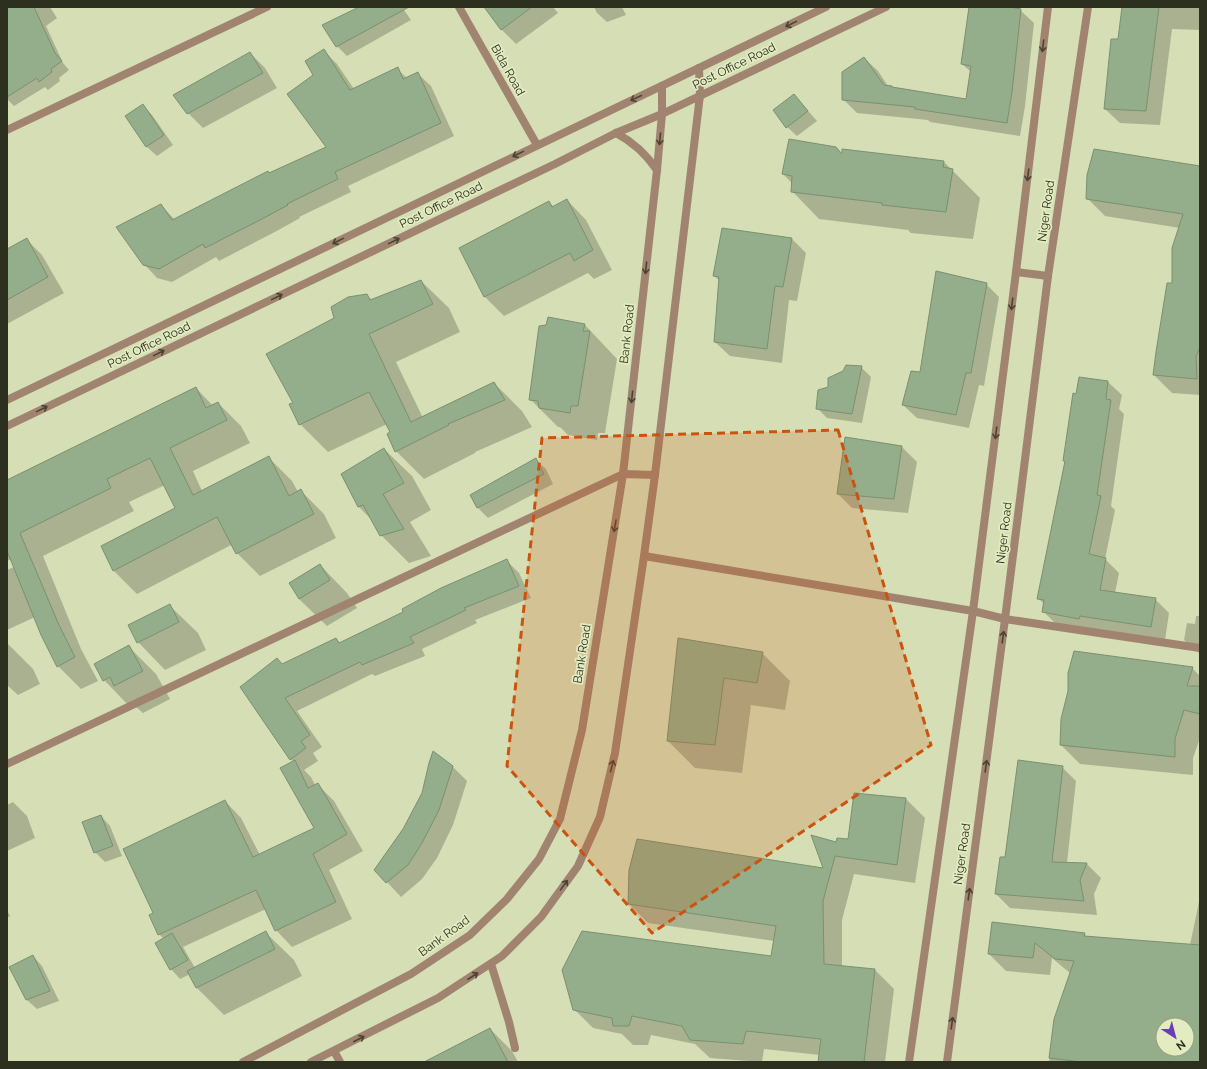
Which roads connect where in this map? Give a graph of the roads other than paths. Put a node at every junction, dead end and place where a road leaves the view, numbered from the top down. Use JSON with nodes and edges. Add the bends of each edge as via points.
{"nodes":[{"id":1,"x":266,"y":7,"type":"edge"},
{"id":2,"x":459,"y":7,"type":"edge"},
{"id":3,"x":826,"y":7,"type":"edge"},
{"id":4,"x":886,"y":7,"type":"edge"},
{"id":5,"x":1048,"y":7,"type":"edge"},
{"id":6,"x":1088,"y":7,"type":"edge"},
{"id":7,"x":699,"y":68,"type":"junction"},
{"id":8,"x":662,"y":86,"type":"junction"},
{"id":9,"x":700,"y":96,"type":"junction"},
{"id":10,"x":662,"y":114,"type":"junction"},
{"id":11,"x":7,"y":130,"type":"edge"},
{"id":12,"x":616,"y":133,"type":"junction"},
{"id":13,"x":537,"y":145,"type":"junction"},
{"id":14,"x":657,"y":170,"type":"junction"},
{"id":15,"x":1016,"y":272,"type":"junction"},
{"id":16,"x":1048,"y":276,"type":"junction"},
{"id":17,"x":7,"y":400,"type":"edge"},
{"id":18,"x":7,"y":426,"type":"edge"},
{"id":19,"x":623,"y":474,"type":"junction"},
{"id":20,"x":655,"y":475,"type":"junction"},
{"id":21,"x":644,"y":556,"type":"junction"},
{"id":22,"x":973,"y":611,"type":"junction"},
{"id":23,"x":1005,"y":619,"type":"junction"},
{"id":24,"x":1200,"y":648,"type":"edge"},
{"id":25,"x":7,"y":764,"type":"edge"},
{"id":26,"x":491,"y":964,"type":"junction"},
{"id":27,"x":515,"y":1048,"type":"dead end"},
{"id":28,"x":334,"y":1051,"type":"junction"},
{"id":29,"x":243,"y":1062,"type":"edge"},
{"id":30,"x":311,"y":1062,"type":"edge"},
{"id":31,"x":340,"y":1062,"type":"edge"},
{"id":32,"x":909,"y":1062,"type":"edge"},
{"id":33,"x":946,"y":1062,"type":"edge"}],
"edges":[{"from":1,"to":11,"type":"street"},
{"from":2,"to":13,"type":"street","name":"Bida Road"},
{"from":3,"to":7,"type":"street","name":"Post Office Road","one_way":true},
{"from":4,"to":9,"type":"street","name":"Post Office Road"},
{"from":5,"to":15,"type":"street","name":"Niger Road","one_way":true},
{"from":6,"to":16,"type":"street","name":"Niger Road"},
{"from":7,"to":8,"type":"street","name":"Post Office Road"},
{"from":7,"to":9,"type":"street"},
{"from":8,"to":10,"type":"street","name":"Bank Road"},
{"from":8,"to":13,"type":"street","name":"Post Office Road","one_way":true},
{"from":9,"to":10,"type":"street","name":"Post Office Road"},
{"from":9,"to":20,"type":"street"},
{"from":10,"to":12,"type":"street","name":"Post Office Road"},
{"from":10,"to":14,"type":"street","name":"Bank Road","one_way":true},
{"from":12,"to":14,"type":"street","via":[[629,139]]},
{"from":18,"to":12,"type":"street","name":"Post Office Road","one_way":true},
{"from":13,"to":17,"type":"street","name":"Post Office Road","one_way":true},
{"from":14,"to":19,"type":"street","name":"Bank Road","one_way":true},
{"from":15,"to":16,"type":"street"},
{"from":15,"to":22,"type":"street","name":"Niger Road","one_way":true},
{"from":16,"to":23,"type":"street","name":"Niger Road"},
{"from":19,"to":20,"type":"street"},
{"from":19,"to":25,"type":"street"},
{"from":19,"to":29,"type":"street","name":"Bank Road","one_way":true,"via":[[582,730],[560,819],[539,859],[507,899],[470,934],[411,974]]},
{"from":20,"to":21,"type":"street"},
{"from":21,"to":22,"type":"street"},
{"from":26,"to":21,"type":"street","one_way":true,"via":[[541,917],[578,866],[600,817],[615,753]]},
{"from":22,"to":23,"type":"street"},
{"from":22,"to":32,"type":"street","name":"Niger Road"},
{"from":23,"to":24,"type":"street"},
{"from":33,"to":23,"type":"street","name":"Niger Road","one_way":true},
{"from":26,"to":27,"type":"street"},
{"from":28,"to":26,"type":"street","one_way":true,"via":[[438,998]]},
{"from":28,"to":30,"type":"street"},
{"from":28,"to":31,"type":"street"}]}
